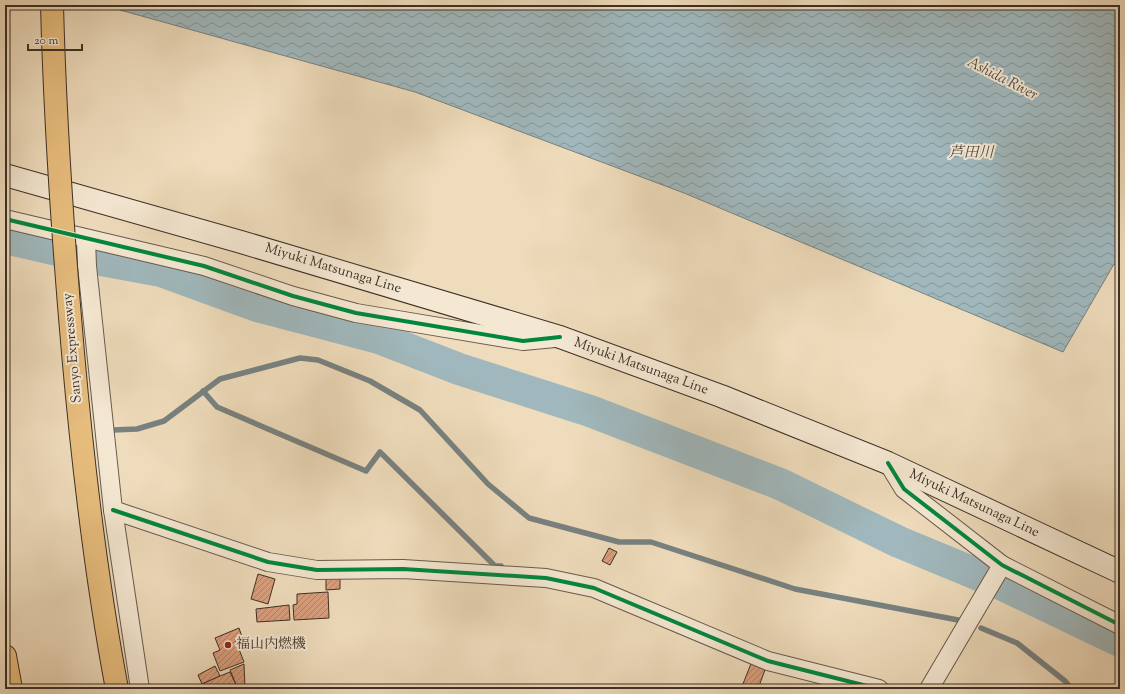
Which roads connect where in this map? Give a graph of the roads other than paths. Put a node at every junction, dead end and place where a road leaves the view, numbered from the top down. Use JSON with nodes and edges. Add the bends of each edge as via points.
{"nodes":[{"id":1,"x":52,"y":5,"type":"edge"},
{"id":2,"x":5,"y":175,"type":"edge"},
{"id":3,"x":5,"y":219,"type":"edge"},
{"id":4,"x":87,"y":252,"type":"junction"},
{"id":5,"x":560,"y":337,"type":"junction"},
{"id":6,"x":888,"y":463,"type":"junction"},
{"id":7,"x":113,"y":510,"type":"junction"},
{"id":8,"x":999,"y":569,"type":"junction"},
{"id":9,"x":1120,"y":572,"type":"edge"},
{"id":10,"x":1120,"y":625,"type":"edge"},
{"id":11,"x":5,"y":656,"type":"edge"},
{"id":12,"x":11,"y":689,"type":"edge"},
{"id":13,"x":117,"y":689,"type":"edge"},
{"id":14,"x":140,"y":689,"type":"edge"},
{"id":15,"x":880,"y":689,"type":"edge"},
{"id":16,"x":929,"y":689,"type":"edge"}],
"edges":[{"from":1,"to":13,"type":"highway","name":"Sanyo Expressway","bridge":true,"via":[[59,169],[80,429],[94,544]]},
{"from":2,"to":5,"type":"main road","name":"Miyuki Matsunaga Line"},
{"from":3,"to":4,"type":"street"},
{"from":4,"to":5,"type":"street","via":[[204,266],[293,296],[356,313],[523,341]]},
{"from":4,"to":7,"type":"street"},
{"from":5,"to":6,"type":"main road","name":"Miyuki Matsunaga Line","via":[[721,396]]},
{"from":6,"to":8,"type":"street","via":[[904,489]]},
{"from":6,"to":9,"type":"main road","name":"Miyuki Matsunaga Line"},
{"from":7,"to":14,"type":"street"},
{"from":7,"to":15,"type":"street","via":[[268,562],[317,570],[403,569],[546,578],[594,588],[768,661]]},
{"from":8,"to":10,"type":"street"},
{"from":8,"to":16,"type":"street"},
{"from":11,"to":12,"type":"highway"}]}
